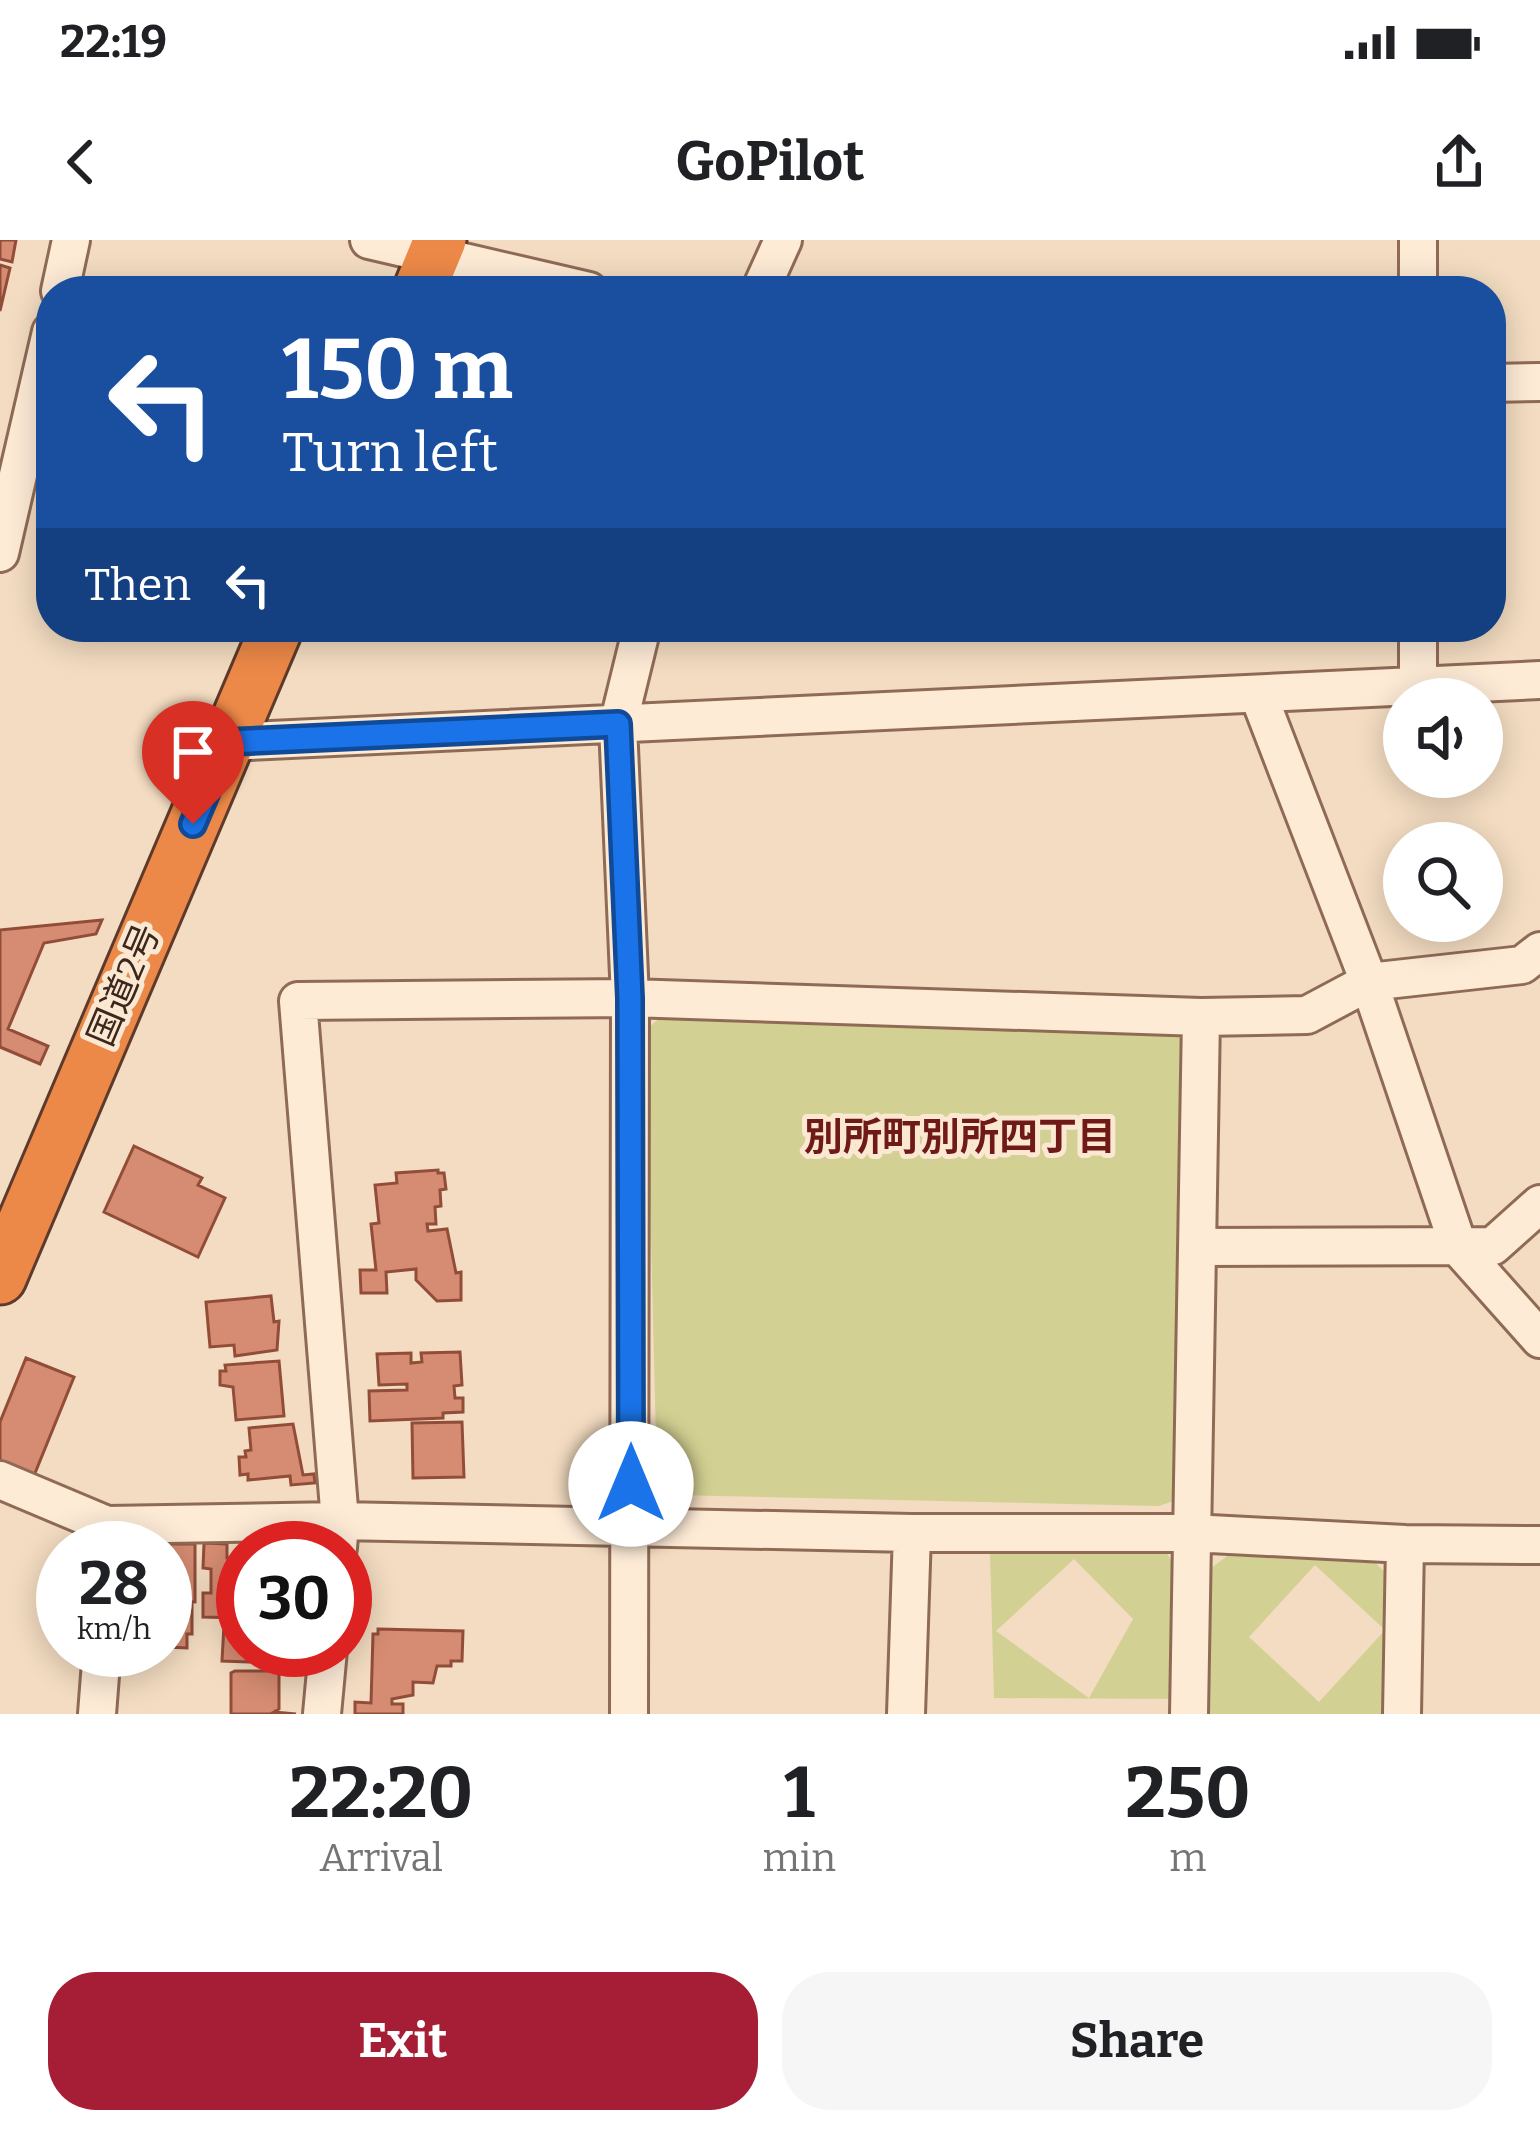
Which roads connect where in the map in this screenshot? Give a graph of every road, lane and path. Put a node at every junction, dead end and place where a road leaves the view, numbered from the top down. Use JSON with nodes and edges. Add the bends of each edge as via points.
{"nodes":[{"id":1,"x":71,"y":240,"type":"edge"},
{"id":2,"x":369,"y":240,"type":"edge"},
{"id":3,"x":783,"y":240,"type":"edge"},
{"id":4,"x":1418,"y":240,"type":"edge"},
{"id":5,"x":431,"y":262,"type":"edge"},
{"id":6,"x":63,"y":276,"type":"edge"},
{"id":7,"x":507,"y":276,"type":"edge"},
{"id":8,"x":767,"y":276,"type":"edge"},
{"id":9,"x":1418,"y":276,"type":"edge"},
{"id":10,"x":36,"y":382,"type":"edge"},
{"id":11,"x":1540,"y":382,"type":"edge"},
{"id":12,"x":1506,"y":383,"type":"edge"},
{"id":13,"x":10,"y":468,"type":"edge"},
{"id":14,"x":0,"y":554,"type":"edge"},
{"id":15,"x":271,"y":642,"type":"edge"},
{"id":16,"x":638,"y":642,"type":"edge"},
{"id":17,"x":1418,"y":642,"type":"edge"},
{"id":18,"x":1418,"y":678,"type":"edge"},
{"id":19,"x":1540,"y":680,"type":"edge"},
{"id":20,"x":1503,"y":682,"type":"edge"},
{"id":21,"x":1383,"y":688,"type":"edge"},
{"id":22,"x":1258,"y":694,"type":"junction"},
{"id":23,"x":618,"y":724,"type":"junction"},
{"id":24,"x":228,"y":742,"type":"junction"},
{"id":25,"x":1540,"y":951,"type":"edge"},
{"id":26,"x":1369,"y":982,"type":"junction"},
{"id":27,"x":630,"y":998,"type":"junction"},
{"id":28,"x":1201,"y":1017,"type":"junction"},
{"id":29,"x":1540,"y":1204,"type":"edge"},
{"id":30,"x":1200,"y":1247,"type":"junction"},
{"id":31,"x":1459,"y":1248,"type":"junction"},
{"id":32,"x":0,"y":1278,"type":"edge"},
{"id":33,"x":1540,"y":1339,"type":"edge"},
{"id":34,"x":0,"y":1480,"type":"edge"},
{"id":35,"x":78,"y":1521,"type":"edge"},
{"id":36,"x":338,"y":1521,"type":"edge"},
{"id":37,"x":632,"y":1529,"type":"junction"},
{"id":38,"x":372,"y":1533,"type":"edge"},
{"id":39,"x":912,"y":1533,"type":"junction"},
{"id":40,"x":1191,"y":1533,"type":"junction"},
{"id":41,"x":1405,"y":1544,"type":"junction"},
{"id":42,"x":1540,"y":1545,"type":"edge"},
{"id":43,"x":100,"y":1677,"type":"edge"},
{"id":44,"x":325,"y":1677,"type":"edge"},
{"id":45,"x":97,"y":1714,"type":"edge"},
{"id":46,"x":322,"y":1714,"type":"edge"},
{"id":47,"x":629,"y":1714,"type":"edge"},
{"id":48,"x":905,"y":1714,"type":"edge"},
{"id":49,"x":1189,"y":1714,"type":"edge"},
{"id":50,"x":1402,"y":1714,"type":"edge"}],
"edges":[{"from":1,"to":6,"type":"street"},
{"from":2,"to":5,"type":"street"},
{"from":3,"to":8,"type":"street"},
{"from":4,"to":9,"type":"street"},
{"from":5,"to":7,"type":"street"},
{"from":10,"to":13,"type":"street"},
{"from":11,"to":12,"type":"street"},
{"from":13,"to":14,"type":"street"},
{"from":15,"to":24,"type":"highway","name":"国道2号"},
{"from":16,"to":23,"type":"street"},
{"from":17,"to":18,"type":"street"},
{"from":19,"to":20,"type":"street"},
{"from":21,"to":22,"type":"street"},
{"from":22,"to":23,"type":"street"},
{"from":22,"to":26,"type":"street"},
{"from":23,"to":24,"type":"street"},
{"from":23,"to":27,"type":"street"},
{"from":24,"to":32,"type":"highway","name":"国道2号"},
{"from":25,"to":26,"type":"street","via":[[1522,965]]},
{"from":26,"to":28,"type":"street","via":[[1307,1015]]},
{"from":26,"to":31,"type":"street"},
{"from":27,"to":28,"type":"street"},
{"from":27,"to":36,"type":"street","via":[[298,1001]]},
{"from":27,"to":37,"type":"street"},
{"from":28,"to":30,"type":"street"},
{"from":29,"to":31,"type":"street","via":[[1493,1246]]},
{"from":30,"to":31,"type":"street"},
{"from":30,"to":40,"type":"street"},
{"from":31,"to":33,"type":"street"},
{"from":34,"to":35,"type":"street"},
{"from":37,"to":38,"type":"street"},
{"from":37,"to":39,"type":"street"},
{"from":37,"to":47,"type":"street"},
{"from":39,"to":40,"type":"street"},
{"from":39,"to":48,"type":"street"},
{"from":40,"to":41,"type":"street"},
{"from":40,"to":49,"type":"street"},
{"from":41,"to":42,"type":"street"},
{"from":41,"to":50,"type":"street"},
{"from":43,"to":45,"type":"street"},
{"from":44,"to":46,"type":"street"}]}
